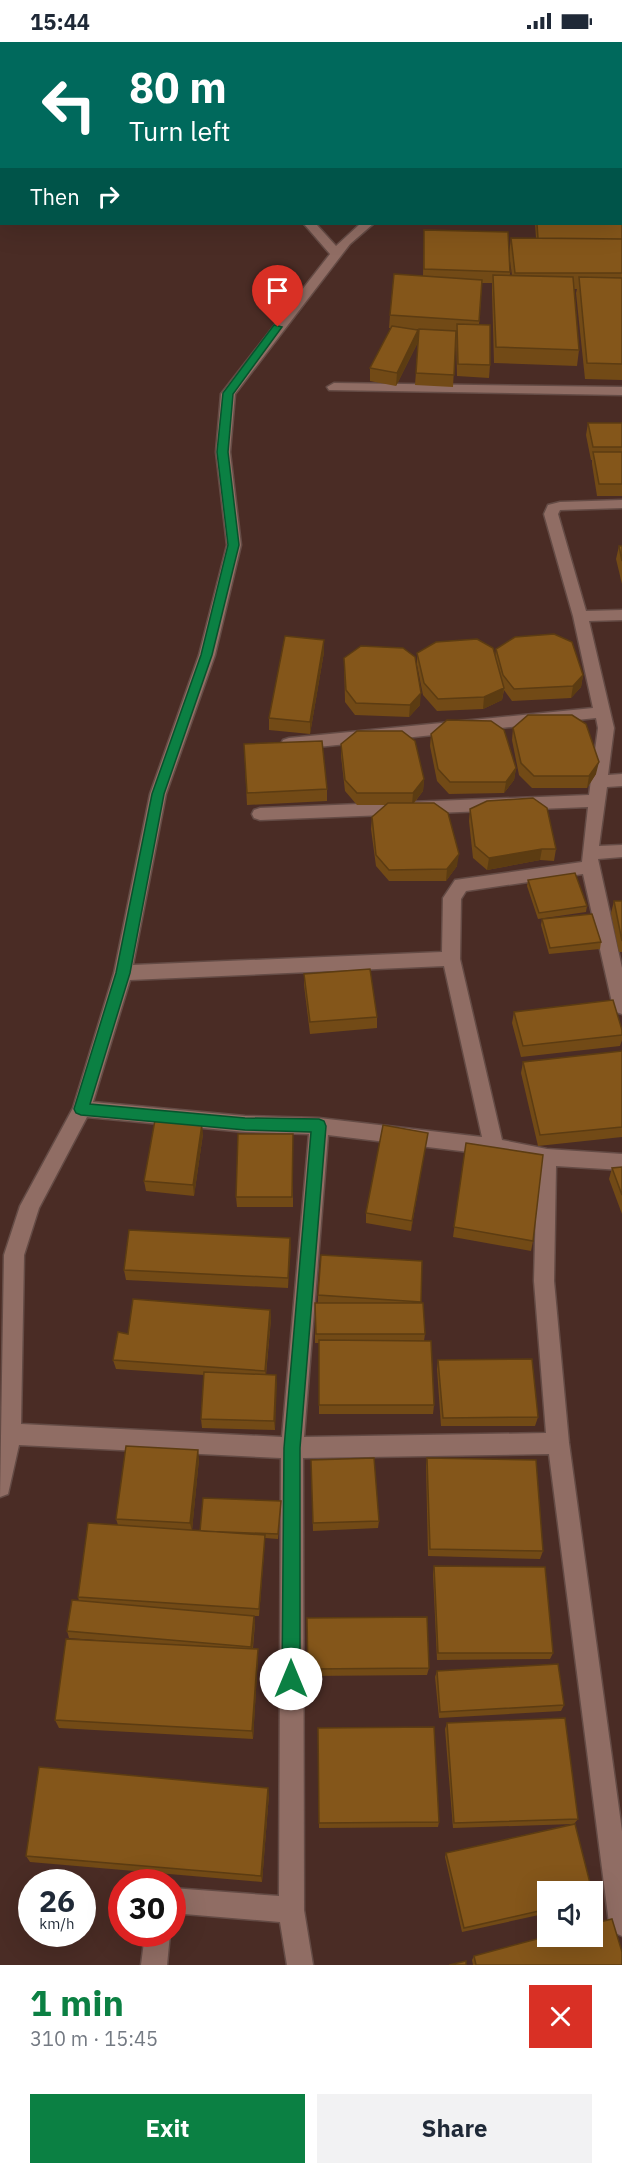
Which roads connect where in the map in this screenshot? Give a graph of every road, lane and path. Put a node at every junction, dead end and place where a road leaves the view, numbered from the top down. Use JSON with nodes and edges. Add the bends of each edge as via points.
{"nodes":[{"id":1,"x":311,"y":225,"type":"edge"},
{"id":2,"x":366,"y":225,"type":"edge"},
{"id":3,"x":336,"y":254,"type":"junction"},
{"id":4,"x":334,"y":387,"type":"dead end"},
{"id":5,"x":622,"y":391,"type":"edge"},
{"id":6,"x":622,"y":504,"type":"edge"},
{"id":7,"x":622,"y":615,"type":"edge"},
{"id":8,"x":580,"y":616,"type":"junction"},
{"id":9,"x":611,"y":722,"type":"edge"},
{"id":10,"x":278,"y":745,"type":"edge"},
{"id":11,"x":622,"y":780,"type":"edge"},
{"id":12,"x":600,"y":782,"type":"junction"},
{"id":13,"x":596,"y":801,"type":"junction"},
{"id":14,"x":260,"y":814,"type":"dead end"},
{"id":15,"x":622,"y":851,"type":"edge"},
{"id":16,"x":590,"y":860,"type":"junction"},
{"id":17,"x":451,"y":959,"type":"junction"},
{"id":18,"x":123,"y":973,"type":"junction"},
{"id":19,"x":622,"y":1007,"type":"edge"},
{"id":20,"x":81,"y":1109,"type":"junction"},
{"id":21,"x":319,"y":1126,"type":"junction"},
{"id":22,"x":494,"y":1147,"type":"junction"},
{"id":23,"x":547,"y":1157,"type":"junction"},
{"id":24,"x":622,"y":1162,"type":"edge"},
{"id":25,"x":10,"y":1434,"type":"junction"},
{"id":26,"x":558,"y":1443,"type":"junction"},
{"id":27,"x":292,"y":1448,"type":"junction"},
{"id":28,"x":0,"y":1486,"type":"edge"},
{"id":29,"x":186,"y":1901,"type":"edge"},
{"id":30,"x":291,"y":1910,"type":"junction"},
{"id":31,"x":622,"y":1923,"type":"edge"},
{"id":32,"x":156,"y":1947,"type":"edge"},
{"id":33,"x":154,"y":1965,"type":"edge"},
{"id":34,"x":300,"y":1965,"type":"edge"}],
"edges":[{"from":1,"to":3,"type":"street"},
{"from":2,"to":3,"type":"street"},
{"from":3,"to":18,"type":"street","via":[[228,393],[222,452],[234,545],[207,655],[158,794]]},
{"from":4,"to":5,"type":"street"},
{"from":6,"to":8,"type":"street","via":[[553,508],[551,514]]},
{"from":7,"to":8,"type":"street"},
{"from":8,"to":9,"type":"street"},
{"from":9,"to":10,"type":"street"},
{"from":9,"to":12,"type":"street"},
{"from":11,"to":12,"type":"street"},
{"from":12,"to":13,"type":"street"},
{"from":13,"to":14,"type":"street"},
{"from":13,"to":16,"type":"street"},
{"from":15,"to":16,"type":"street"},
{"from":16,"to":17,"type":"street","via":[[461,885],[452,898]]},
{"from":16,"to":19,"type":"street"},
{"from":17,"to":18,"type":"street"},
{"from":17,"to":22,"type":"street"},
{"from":18,"to":20,"type":"street"},
{"from":20,"to":21,"type":"street","via":[[245,1124]]},
{"from":20,"to":25,"type":"street","via":[[30,1206],[14,1255]]},
{"from":21,"to":22,"type":"street"},
{"from":21,"to":27,"type":"street"},
{"from":22,"to":23,"type":"street"},
{"from":23,"to":24,"type":"street"},
{"from":23,"to":26,"type":"street","via":[[544,1281]]},
{"from":25,"to":27,"type":"street"},
{"from":25,"to":28,"type":"street"},
{"from":26,"to":27,"type":"street"},
{"from":26,"to":31,"type":"street"},
{"from":27,"to":30,"type":"street"},
{"from":29,"to":30,"type":"street"},
{"from":30,"to":34,"type":"street"},
{"from":32,"to":33,"type":"street"}]}
